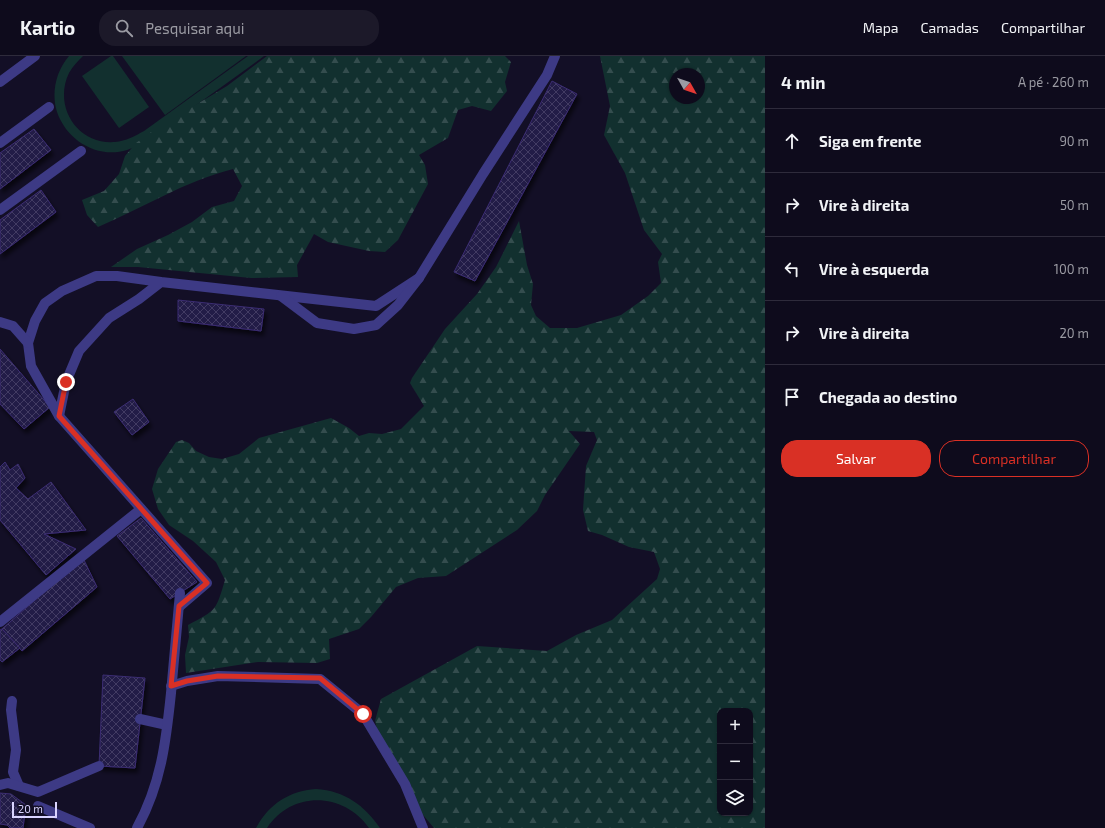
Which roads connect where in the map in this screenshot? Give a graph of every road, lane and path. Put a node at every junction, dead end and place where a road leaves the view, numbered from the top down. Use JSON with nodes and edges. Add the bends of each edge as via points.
{"nodes":[{"id":1,"x":35,"y":56,"type":"edge"},
{"id":2,"x":555,"y":56,"type":"edge"},
{"id":3,"x":0,"y":82,"type":"edge"},
{"id":4,"x":49,"y":107,"type":"dead end"},
{"id":5,"x":0,"y":143,"type":"edge"},
{"id":6,"x":81,"y":151,"type":"dead end"},
{"id":7,"x":0,"y":210,"type":"edge"},
{"id":8,"x":419,"y":278,"type":"junction"},
{"id":9,"x":162,"y":282,"type":"junction"},
{"id":10,"x":280,"y":296,"type":"junction"},
{"id":11,"x":0,"y":322,"type":"edge"},
{"id":12,"x":28,"y":343,"type":"junction"},
{"id":13,"x":59,"y":416,"type":"junction"},
{"id":14,"x":141,"y":509,"type":"junction"},
{"id":15,"x":180,"y":593,"type":"dead end"},
{"id":16,"x":179,"y":606,"type":"junction"},
{"id":17,"x":0,"y":622,"type":"edge"},
{"id":18,"x":171,"y":686,"type":"junction"},
{"id":19,"x":12,"y":701,"type":"dead end"},
{"id":20,"x":140,"y":719,"type":"dead end"},
{"id":21,"x":167,"y":725,"type":"junction"},
{"id":22,"x":99,"y":766,"type":"dead end"},
{"id":23,"x":0,"y":785,"type":"edge"},
{"id":24,"x":19,"y":786,"type":"junction"},
{"id":25,"x":38,"y":806,"type":"dead end"},
{"id":26,"x":90,"y":828,"type":"edge"},
{"id":27,"x":138,"y":828,"type":"edge"},
{"id":28,"x":423,"y":828,"type":"edge"}],
"edges":[{"from":1,"to":3,"type":"street"},
{"from":2,"to":8,"type":"street","via":[[547,75]]},
{"from":4,"to":5,"type":"street"},
{"from":6,"to":7,"type":"street"},
{"from":8,"to":10,"type":"street","via":[[376,306]]},
{"from":8,"to":10,"type":"street","via":[[398,305],[376,325],[354,329],[317,323]]},
{"from":9,"to":10,"type":"street"},
{"from":9,"to":12,"type":"street","via":[[96,276],[62,291],[45,303],[35,321]]},
{"from":9,"to":13,"type":"street","via":[[109,318],[79,351],[66,382]]},
{"from":11,"to":12,"type":"street","via":[[13,326]]},
{"from":12,"to":13,"type":"street","via":[[31,366]]},
{"from":13,"to":14,"type":"street"},
{"from":14,"to":16,"type":"street","via":[[207,583]]},
{"from":14,"to":17,"type":"street"},
{"from":15,"to":16,"type":"street"},
{"from":16,"to":18,"type":"street"},
{"from":18,"to":21,"type":"street"},
{"from":18,"to":28,"type":"street","via":[[218,676],[320,678],[363,714],[405,784]]},
{"from":19,"to":24,"type":"street","via":[[16,750],[13,772]]},
{"from":20,"to":21,"type":"street"},
{"from":21,"to":27,"type":"street","via":[[155,788]]},
{"from":22,"to":24,"type":"street","via":[[38,792]]},
{"from":23,"to":24,"type":"street","via":[[8,783]]},
{"from":25,"to":26,"type":"street"}]}
